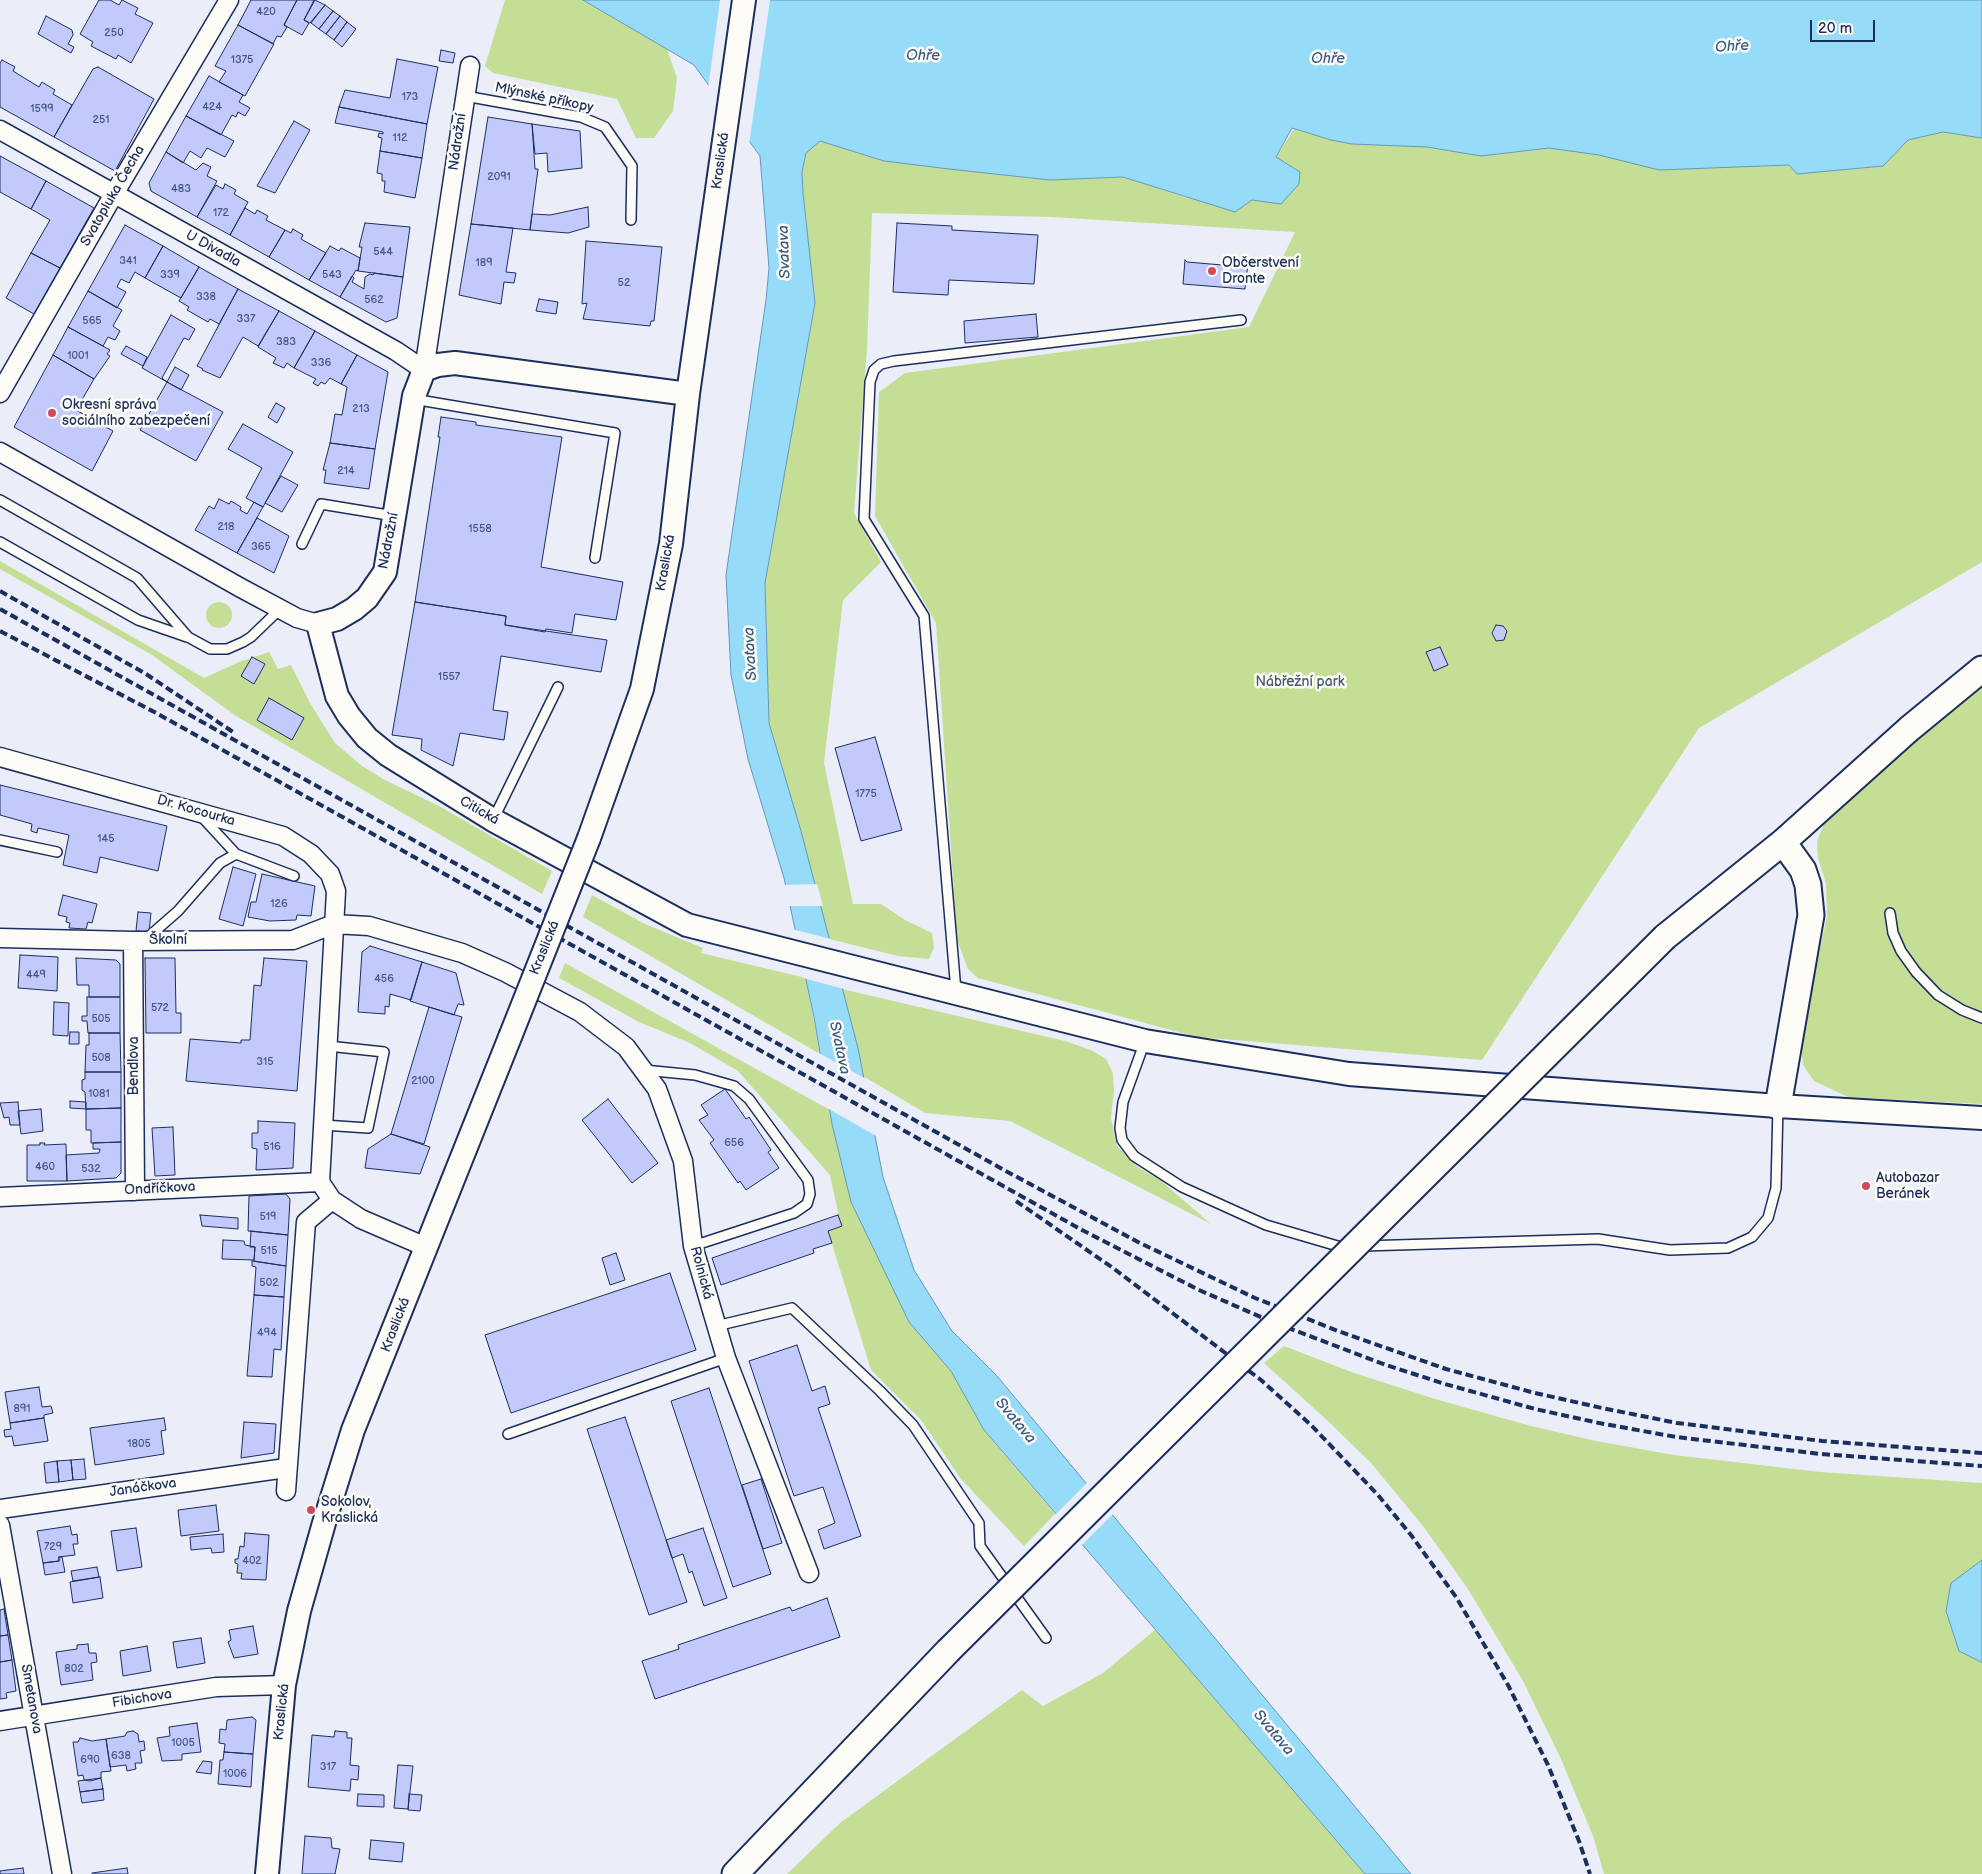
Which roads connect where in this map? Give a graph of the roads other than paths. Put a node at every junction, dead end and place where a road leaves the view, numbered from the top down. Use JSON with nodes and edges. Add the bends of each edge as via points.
{"nodes":[{"id":1,"x":229,"y":0,"type":"edge"},
{"id":2,"x":744,"y":0,"type":"edge"},
{"id":3,"x":470,"y":66,"type":"dead end"},
{"id":4,"x":465,"y":96,"type":"junction"},
{"id":5,"x":0,"y":130,"type":"edge"},
{"id":6,"x":114,"y":194,"type":"junction"},
{"id":7,"x":631,"y":220,"type":"dead end"},
{"id":8,"x":1242,"y":320,"type":"dead end"},
{"id":9,"x":424,"y":370,"type":"junction"},
{"id":10,"x":0,"y":393,"type":"edge"},
{"id":11,"x":688,"y":394,"type":"junction"},
{"id":12,"x":413,"y":399,"type":"junction"},
{"id":13,"x":0,"y":452,"type":"edge"},
{"id":14,"x":0,"y":500,"type":"edge"},
{"id":15,"x":394,"y":516,"type":"junction"},
{"id":16,"x":0,"y":542,"type":"edge"},
{"id":17,"x":302,"y":544,"type":"dead end"},
{"id":18,"x":594,"y":558,"type":"dead end"},
{"id":19,"x":280,"y":609,"type":"junction"},
{"id":20,"x":318,"y":624,"type":"junction"},
{"id":21,"x":188,"y":637,"type":"junction"},
{"id":22,"x":1982,"y":669,"type":"edge"},
{"id":23,"x":558,"y":687,"type":"dead end"},
{"id":24,"x":0,"y":757,"type":"edge"},
{"id":25,"x":197,"y":812,"type":"junction"},
{"id":26,"x":493,"y":820,"type":"junction"},
{"id":27,"x":0,"y":840,"type":"edge"},
{"id":28,"x":1783,"y":842,"type":"junction"},
{"id":29,"x":57,"y":852,"type":"dead end"},
{"id":30,"x":236,"y":854,"type":"junction"},
{"id":31,"x":294,"y":876,"type":"dead end"},
{"id":32,"x":1890,"y":913,"type":"dead end"},
{"id":33,"x":334,"y":924,"type":"junction"},
{"id":34,"x":0,"y":938,"type":"edge"},
{"id":35,"x":138,"y":941,"type":"junction"},
{"id":36,"x":956,"y":992,"type":"junction"},
{"id":37,"x":1982,"y":1018,"type":"edge"},
{"id":38,"x":1145,"y":1041,"type":"junction"},
{"id":39,"x":328,"y":1046,"type":"junction"},
{"id":40,"x":644,"y":1070,"type":"junction"},
{"id":41,"x":1778,"y":1106,"type":"junction"},
{"id":42,"x":1982,"y":1118,"type":"edge"},
{"id":43,"x":323,"y":1125,"type":"junction"},
{"id":44,"x":320,"y":1182,"type":"junction"},
{"id":45,"x":135,"y":1190,"type":"junction"},
{"id":46,"x":0,"y":1197,"type":"edge"},
{"id":47,"x":332,"y":1200,"type":"junction"},
{"id":48,"x":693,"y":1246,"type":"junction"},
{"id":49,"x":426,"y":1247,"type":"junction"},
{"id":50,"x":716,"y":1326,"type":"junction"},
{"id":51,"x":726,"y":1358,"type":"junction"},
{"id":52,"x":508,"y":1434,"type":"dead end"},
{"id":53,"x":286,"y":1468,"type":"junction"},
{"id":54,"x":286,"y":1491,"type":"dead end"},
{"id":55,"x":0,"y":1509,"type":"edge"},
{"id":56,"x":0,"y":1525,"type":"edge"},
{"id":57,"x":809,"y":1573,"type":"dead end"},
{"id":58,"x":1046,"y":1638,"type":"dead end"},
{"id":59,"x":284,"y":1685,"type":"junction"},
{"id":60,"x":35,"y":1716,"type":"junction"},
{"id":61,"x":0,"y":1721,"type":"edge"},
{"id":62,"x":62,"y":1874,"type":"edge"},
{"id":63,"x":267,"y":1874,"type":"edge"},
{"id":64,"x":735,"y":1874,"type":"edge"}],
"edges":[{"from":1,"to":6,"type":"street","name":"Svatopluka Čecha"},
{"from":2,"to":11,"type":"street","name":"Kraslická"},
{"from":3,"to":4,"type":"street","name":"Nádražní"},
{"from":4,"to":7,"type":"lane","name":"Mlýnské příkopy","via":[[581,118],[605,127],[632,166]]},
{"from":4,"to":9,"type":"street","name":"Nádražní"},
{"from":5,"to":6,"type":"street","name":"U Divadla"},
{"from":6,"to":9,"type":"street","name":"U Divadla","via":[[396,351]]},
{"from":6,"to":10,"type":"street","name":"Svatopluka Čecha"},
{"from":8,"to":36,"type":"lane","via":[[894,361],[881,364],[874,370],[870,382],[864,519],[924,616]]},
{"from":9,"to":11,"type":"street","via":[[455,363]]},
{"from":9,"to":12,"type":"street","name":"Nádražní"},
{"from":11,"to":49,"type":"street","name":"Kraslická","bridge":true,"via":[[671,544],[642,689],[589,838]]},
{"from":12,"to":15,"type":"street","name":"Nádražní"},
{"from":12,"to":18,"type":"lane","via":[[615,433]]},
{"from":13,"to":19,"type":"street"},
{"from":14,"to":21,"type":"lane","via":[[137,578]]},
{"from":15,"to":17,"type":"lane","via":[[321,504]]},
{"from":15,"to":20,"type":"street","name":"Nádražní","via":[[385,572],[379,583],[354,609],[337,619]]},
{"from":16,"to":21,"type":"lane","via":[[138,620]]},
{"from":19,"to":20,"type":"street"},
{"from":19,"to":21,"type":"lane","via":[[251,637],[227,649],[216,650]]},
{"from":20,"to":26,"type":"street","name":"Citická","via":[[337,696],[368,738],[388,755]]},
{"from":22,"to":28,"type":"main road","via":[[1909,729]]},
{"from":23,"to":26,"type":"lane"},
{"from":24,"to":25,"type":"street","name":"Dr. Kocourka"},
{"from":25,"to":30,"type":"lane"},
{"from":25,"to":33,"type":"street","name":"Dr. Kocourka","via":[[283,836],[311,854],[330,874],[336,891]]},
{"from":26,"to":36,"type":"street","name":"Citická","via":[[687,925]]},
{"from":27,"to":29,"type":"lane"},
{"from":28,"to":41,"type":"main road","via":[[1802,870],[1808,886],[1811,915]]},
{"from":28,"to":64,"type":"main road","bridge":true,"via":[[1665,937],[948,1651]]},
{"from":30,"to":31,"type":"lane"},
{"from":30,"to":35,"type":"lane","via":[[220,863],[178,911]]},
{"from":32,"to":37,"type":"lane","via":[[1893,933],[1916,972],[1938,995]]},
{"from":33,"to":35,"type":"street","name":"Školní","via":[[293,940]]},
{"from":33,"to":39,"type":"street","name":"Dr. Kocourka"},
{"from":33,"to":40,"type":"street","name":"Rolnická","via":[[369,926],[462,953],[505,972],[564,1002],[626,1047]]},
{"from":34,"to":35,"type":"street","name":"Školní"},
{"from":35,"to":45,"type":"street","name":"Bendlova"},
{"from":36,"to":38,"type":"street","name":"Citická"},
{"from":38,"to":41,"type":"street","name":"Citická","via":[[1348,1074]]},
{"from":38,"to":41,"type":"lane","via":[[1123,1102],[1120,1128],[1122,1140],[1134,1156],[1182,1187],[1266,1225],[1340,1247],[1598,1239],[1670,1250],[1728,1248],[1752,1237],[1768,1218],[1776,1188]]},
{"from":39,"to":43,"type":"street","name":"Dr. Kocourka"},
{"from":39,"to":43,"type":"lane","via":[[384,1052],[368,1128]]},
{"from":40,"to":48,"type":"street","name":"Rolnická","via":[[657,1089],[683,1161]]},
{"from":40,"to":48,"type":"lane","via":[[695,1075],[734,1086],[749,1099],[808,1180],[810,1194],[807,1204],[794,1212]]},
{"from":41,"to":42,"type":"street","name":"Citická"},
{"from":43,"to":44,"type":"street","name":"Dr. Kocourka"},
{"from":44,"to":45,"type":"street","name":"Ondříčkova"},
{"from":44,"to":47,"type":"street"},
{"from":45,"to":46,"type":"street","name":"Ondříčkova"},
{"from":47,"to":49,"type":"street","via":[[361,1219]]},
{"from":47,"to":53,"type":"street","via":[[306,1222]]},
{"from":48,"to":50,"type":"street","name":"Rolnická"},
{"from":49,"to":59,"type":"street","name":"Kraslická","via":[[353,1430],[299,1611]]},
{"from":50,"to":51,"type":"street","name":"Rolnická"},
{"from":50,"to":58,"type":"lane","via":[[792,1308],[880,1391],[913,1425],[979,1523],[980,1546]]},
{"from":51,"to":52,"type":"lane"},
{"from":51,"to":57,"type":"street","name":"Rolnická"},
{"from":53,"to":54,"type":"street"},
{"from":53,"to":55,"type":"street","name":"Janáčkova"},
{"from":56,"to":60,"type":"street","name":"Smetanova"},
{"from":59,"to":60,"type":"street","name":"Fibichova","via":[[216,1687]]},
{"from":59,"to":63,"type":"street","name":"Kraslická"},
{"from":60,"to":61,"type":"street","name":"Fibichova"},
{"from":60,"to":62,"type":"street","name":"Smetanova"}]}
